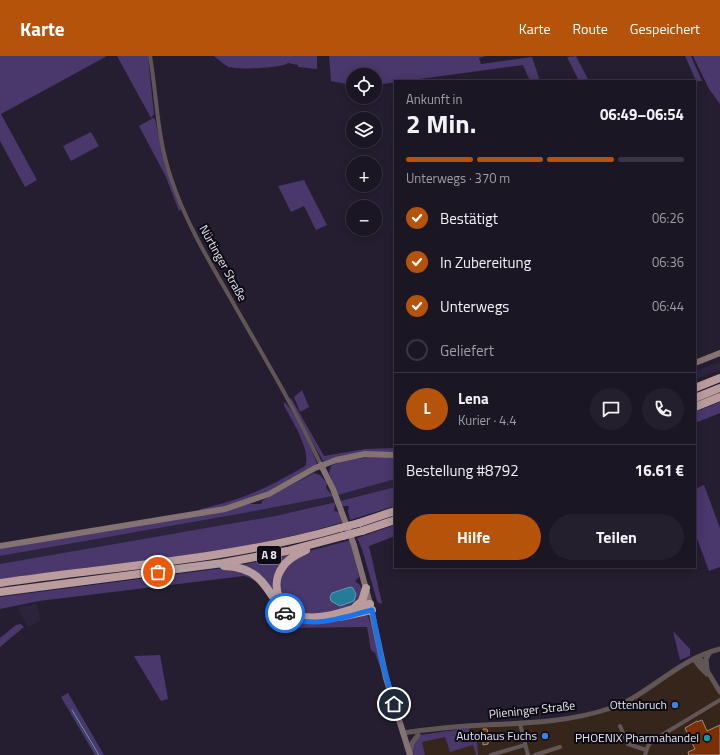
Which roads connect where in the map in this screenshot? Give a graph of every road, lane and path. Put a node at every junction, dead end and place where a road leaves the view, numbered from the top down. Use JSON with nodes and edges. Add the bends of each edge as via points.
{"nodes":[{"id":1,"x":150,"y":56,"type":"edge"},
{"id":2,"x":720,"y":353,"type":"edge"},
{"id":3,"x":696,"y":363,"type":"edge"},
{"id":4,"x":720,"y":378,"type":"edge"},
{"id":5,"x":696,"y":388,"type":"edge"},
{"id":6,"x":720,"y":388,"type":"edge"},
{"id":7,"x":720,"y":397,"type":"edge"},
{"id":8,"x":696,"y":398,"type":"edge"},
{"id":9,"x":696,"y":407,"type":"edge"},
{"id":10,"x":394,"y":455,"type":"edge"},
{"id":11,"x":321,"y":465,"type":"junction"},
{"id":12,"x":394,"y":511,"type":"edge"},
{"id":13,"x":394,"y":520,"type":"edge"},
{"id":14,"x":361,"y":527,"type":"junction"},
{"id":15,"x":342,"y":532,"type":"junction"},
{"id":16,"x":331,"y":540,"type":"junction"},
{"id":17,"x":0,"y":546,"type":"edge"},
{"id":18,"x":207,"y":566,"type":"junction"},
{"id":19,"x":0,"y":584,"type":"edge"},
{"id":20,"x":366,"y":588,"type":"junction"},
{"id":21,"x":0,"y":592,"type":"edge"},
{"id":22,"x":371,"y":607,"type":"junction"},
{"id":23,"x":354,"y":608,"type":"junction"},
{"id":24,"x":720,"y":650,"type":"edge"},
{"id":25,"x":710,"y":652,"type":"junction"},
{"id":26,"x":697,"y":658,"type":"junction"},
{"id":27,"x":709,"y":675,"type":"junction"},
{"id":28,"x":720,"y":692,"type":"edge"},
{"id":29,"x":720,"y":700,"type":"edge"},
{"id":30,"x":520,"y":724,"type":"junction"},
{"id":31,"x":620,"y":726,"type":"dead end"},
{"id":32,"x":425,"y":731,"type":"junction"},
{"id":33,"x":404,"y":735,"type":"junction"},
{"id":34,"x":418,"y":735,"type":"junction"},
{"id":35,"x":525,"y":745,"type":"junction"},
{"id":36,"x":560,"y":747,"type":"dead end"},
{"id":37,"x":645,"y":753,"type":"edge"},
{"id":38,"x":410,"y":755,"type":"edge"},
{"id":39,"x":491,"y":755,"type":"edge"},
{"id":40,"x":528,"y":755,"type":"edge"},
{"id":41,"x":535,"y":755,"type":"edge"}],
"edges":[{"from":1,"to":11,"type":"street","name":"Nürtinger Straße","via":[[160,137],[178,197],[199,242]]},
{"from":2,"to":3,"type":"main road"},
{"from":4,"to":5,"type":"highway"},
{"from":6,"to":8,"type":"highway"},
{"from":7,"to":9,"type":"highway"},
{"from":10,"to":11,"type":"main road","via":[[358,455]]},
{"from":11,"to":17,"type":"main road","via":[[276,491],[230,508]]},
{"from":11,"to":20,"type":"main road","via":[[332,486],[350,534]]},
{"from":12,"to":14,"type":"highway","number":"A 8"},
{"from":13,"to":14,"type":"highway","number":"A 8"},
{"from":14,"to":15,"type":"highway","number":"A 8","bridge":true},
{"from":15,"to":16,"type":"highway","number":"A 8"},
{"from":15,"to":19,"type":"highway","number":"A 8","via":[[220,555]]},
{"from":16,"to":18,"type":"highway","number":"A 8"},
{"from":16,"to":23,"type":"highway","via":[[301,552],[286,563],[278,576],[278,594],[288,610],[303,617],[321,616]]},
{"from":18,"to":21,"type":"highway","number":"A 8"},
{"from":18,"to":22,"type":"highway","via":[[234,567],[252,573],[264,583],[282,610],[297,620],[319,621]]},
{"from":20,"to":22,"type":"main road"},
{"from":20,"to":23,"type":"highway","via":[[362,601]]},
{"from":22,"to":23,"type":"highway"},
{"from":22,"to":33,"type":"main road","via":[[385,674]]},
{"from":24,"to":25,"type":"street","name":"Plieninger Straße"},
{"from":25,"to":26,"type":"street","name":"Plieninger Straße"},
{"from":25,"to":27,"type":"street","via":[[706,662]]},
{"from":26,"to":27,"type":"street"},
{"from":26,"to":30,"type":"street","name":"Plieninger Straße","via":[[673,670],[617,706],[568,718]]},
{"from":27,"to":28,"type":"street"},
{"from":29,"to":37,"type":"street","via":[[656,738]]},
{"from":30,"to":32,"type":"street","name":"Plieninger Straße","via":[[479,725]]},
{"from":30,"to":35,"type":"street"},
{"from":31,"to":37,"type":"street","via":[[628,744]]},
{"from":32,"to":33,"type":"street","name":"Plieninger Straße"},
{"from":32,"to":34,"type":"street","name":"Plieninger Straße"},
{"from":33,"to":34,"type":"street","name":"Plieninger Straße"},
{"from":33,"to":38,"type":"main road"},
{"from":34,"to":38,"type":"street","via":[[412,742]]},
{"from":35,"to":39,"type":"street"},
{"from":35,"to":40,"type":"street"},
{"from":36,"to":41,"type":"street"}]}
